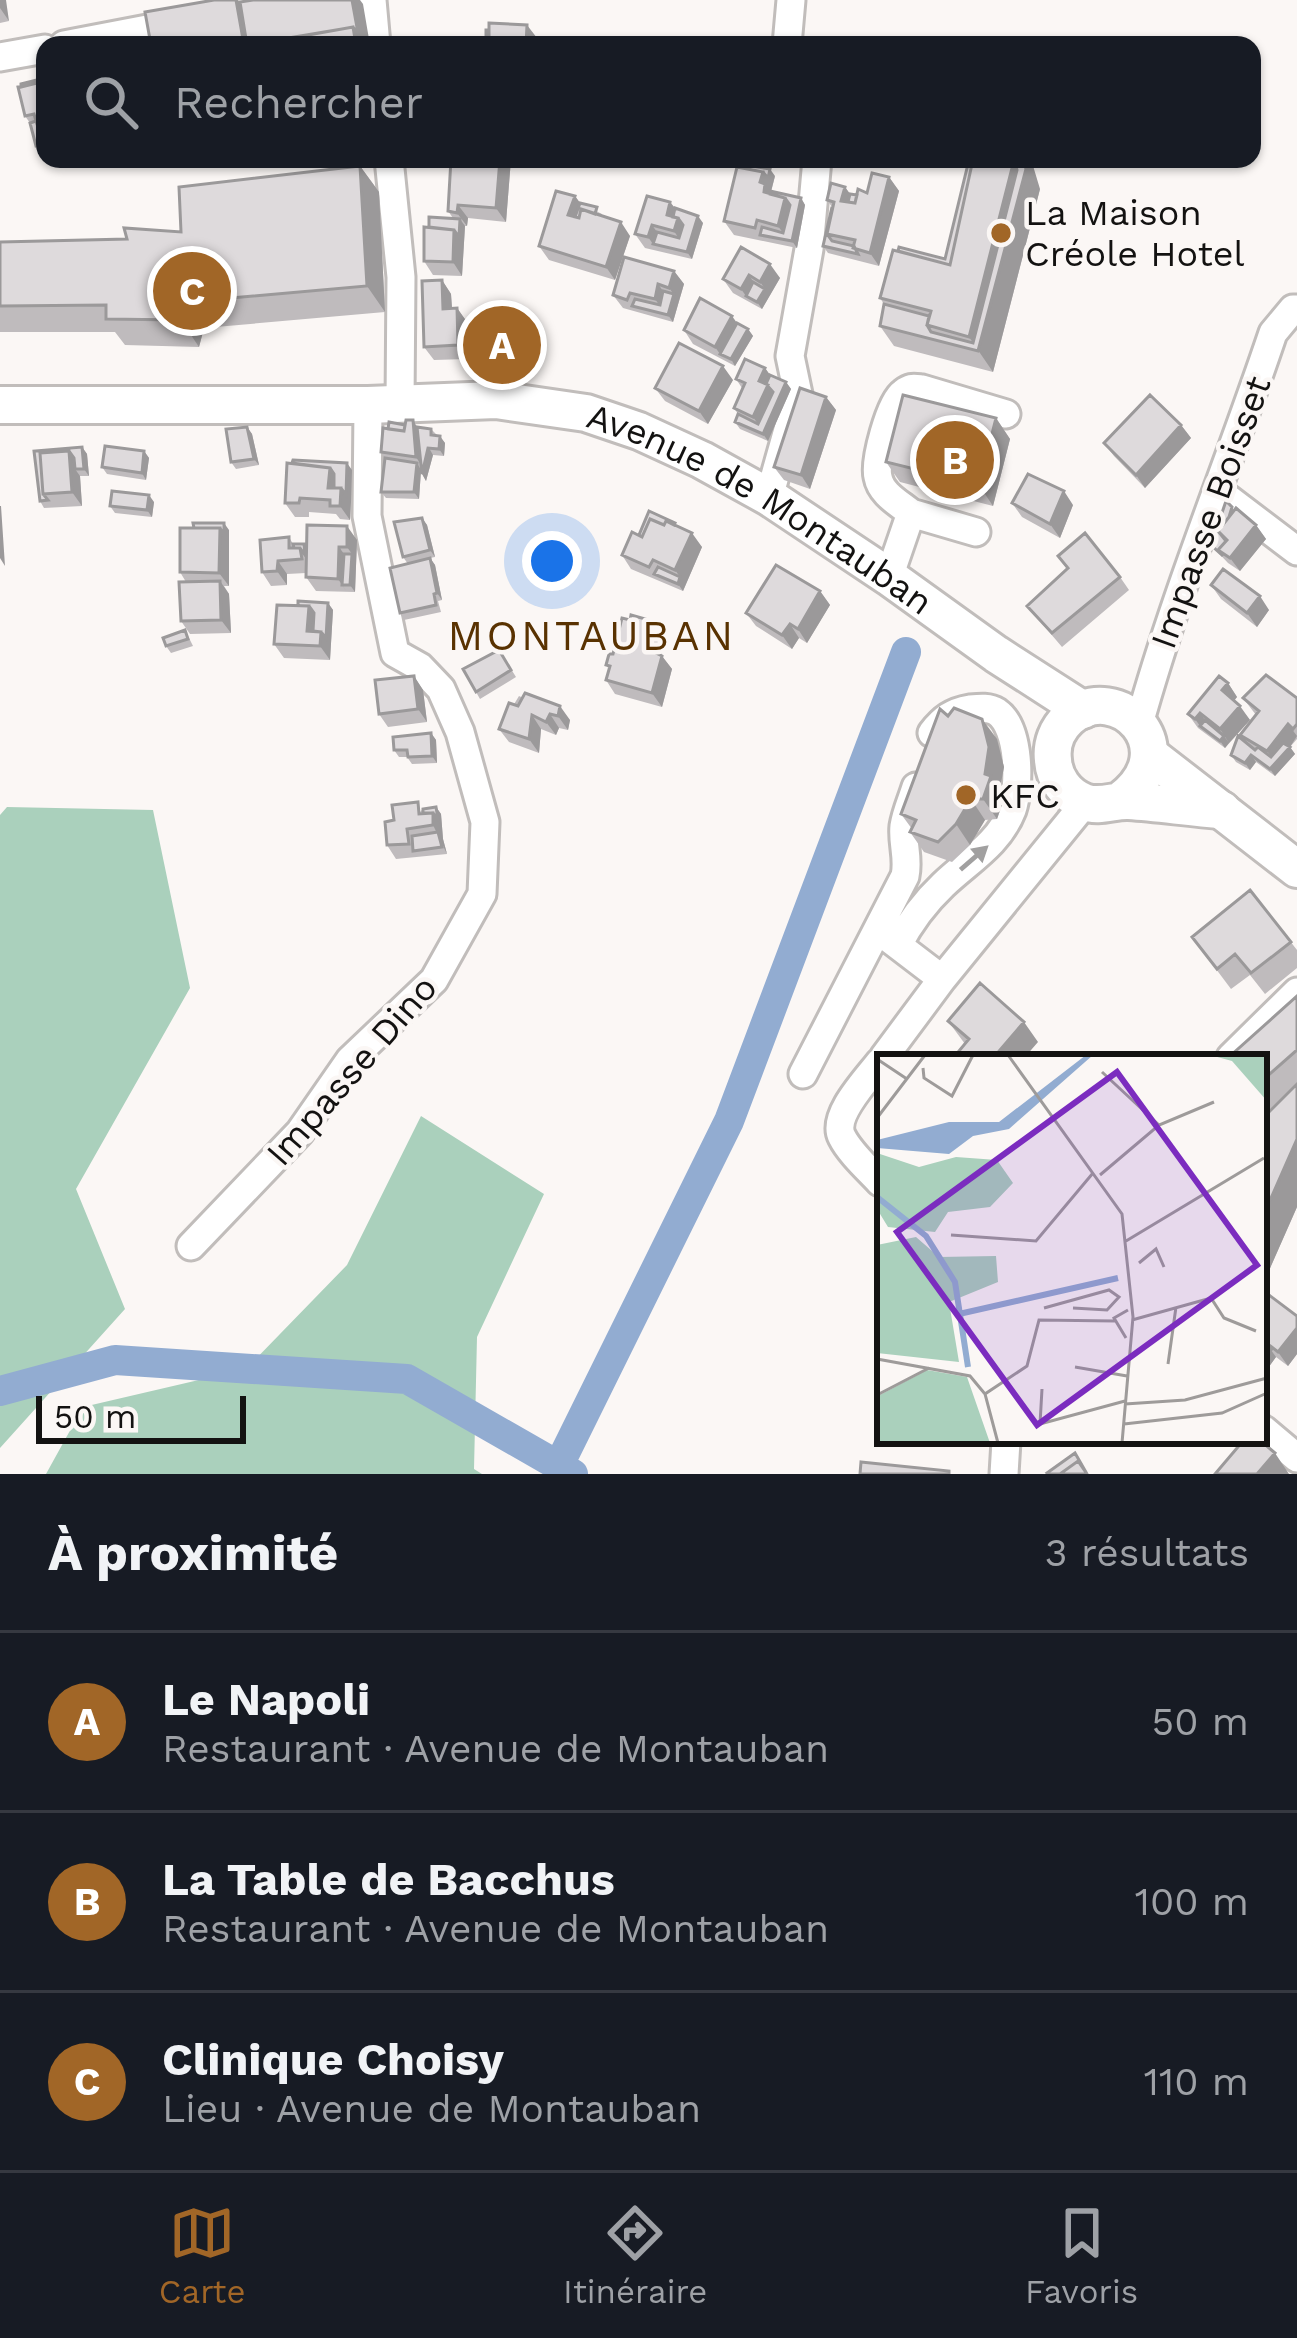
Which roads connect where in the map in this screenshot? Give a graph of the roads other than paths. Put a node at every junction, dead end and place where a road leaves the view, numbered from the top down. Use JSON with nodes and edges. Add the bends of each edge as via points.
{"nodes":[{"id":1,"x":372,"y":0,"type":"edge"},
{"id":2,"x":791,"y":0,"type":"edge"},
{"id":3,"x":204,"y":18,"type":"edge"},
{"id":4,"x":111,"y":36,"type":"edge"},
{"id":5,"x":375,"y":36,"type":"edge"},
{"id":6,"x":788,"y":36,"type":"edge"},
{"id":7,"x":36,"y":51,"type":"edge"},
{"id":8,"x":0,"y":58,"type":"edge"},
{"id":9,"x":389,"y":168,"type":"edge"},
{"id":10,"x":816,"y":168,"type":"edge"},
{"id":11,"x":1297,"y":309,"type":"edge"},
{"id":12,"x":384,"y":404,"type":"junction"},
{"id":13,"x":0,"y":405,"type":"edge"},
{"id":14,"x":1006,"y":414,"type":"dead end"},
{"id":15,"x":1218,"y":491,"type":"junction"},
{"id":16,"x":770,"y":497,"type":"junction"},
{"id":17,"x":911,"y":513,"type":"junction"},
{"id":18,"x":976,"y":532,"type":"dead end"},
{"id":19,"x":1297,"y":551,"type":"edge"},
{"id":20,"x":890,"y":577,"type":"junction"},
{"id":21,"x":996,"y":654,"type":"junction"},
{"id":22,"x":1083,"y":710,"type":"junction"},
{"id":23,"x":1144,"y":740,"type":"junction"},
{"id":24,"x":1054,"y":769,"type":"junction"},
{"id":25,"x":1103,"y":801,"type":"junction"},
{"id":26,"x":1222,"y":810,"type":"junction"},
{"id":27,"x":1297,"y":869,"type":"edge"},
{"id":28,"x":888,"y":938,"type":"junction"},
{"id":29,"x":942,"y":979,"type":"junction"},
{"id":30,"x":1297,"y":992,"type":"edge"},
{"id":31,"x":886,"y":1054,"type":"edge"},
{"id":32,"x":1234,"y":1054,"type":"edge"},
{"id":33,"x":877,"y":1066,"type":"edge"},
{"id":34,"x":803,"y":1074,"type":"dead end"},
{"id":35,"x":877,"y":1178,"type":"edge"},
{"id":36,"x":190,"y":1246,"type":"dead end"},
{"id":37,"x":1267,"y":1433,"type":"edge"},
{"id":38,"x":1006,"y":1444,"type":"edge"},
{"id":39,"x":1297,"y":1458,"type":"edge"},
{"id":40,"x":1004,"y":1474,"type":"edge"}],
"edges":[{"from":1,"to":5,"type":"street"},
{"from":2,"to":6,"type":"street"},
{"from":3,"to":4,"type":"street"},
{"from":7,"to":8,"type":"street"},
{"from":9,"to":12,"type":"street","name":"Impasse Dino","via":[[401,277]]},
{"from":10,"to":16,"type":"street","via":[[790,356],[798,394]]},
{"from":11,"to":15,"type":"street","name":"Impasse Boisset","via":[[1273,333]]},
{"from":12,"to":13,"type":"main road","name":"Avenue de Montauban"},
{"from":12,"to":16,"type":"main road","name":"Avenue de Montauban","via":[[496,400],[586,413]]},
{"from":12,"to":36,"type":"street","name":"Impasse Dino","via":[[367,516],[395,653],[441,689],[460,732],[485,822],[482,894],[434,980],[350,1060],[300,1132]]},
{"from":14,"to":17,"type":"street","via":[[922,389],[903,393],[878,453],[878,478]]},
{"from":15,"to":19,"type":"street"},
{"from":15,"to":23,"type":"street","name":"Impasse Boisset","via":[[1176,600]]},
{"from":16,"to":20,"type":"main road","name":"Avenue de Montauban"},
{"from":17,"to":18,"type":"street"},
{"from":17,"to":20,"type":"street"},
{"from":20,"to":21,"type":"main road","name":"Avenue de Montauban"},
{"from":21,"to":22,"type":"main road","name":"Avenue de Montauban"},
{"from":21,"to":24,"type":"main road","name":"Avenue de Montauban","via":[[1028,692]]},
{"from":22,"to":23,"type":"main road","name":"Avenue de Montauban","via":[[1127,714]]},
{"from":22,"to":24,"type":"main road","via":[[1057,734]]},
{"from":23,"to":25,"type":"main road","via":[[1147,773],[1137,789]]},
{"from":23,"to":26,"type":"main road","name":"Avenue de Montauban"},
{"from":24,"to":25,"type":"main road","name":"Avenue de Montauban","via":[[1061,784]]},
{"from":25,"to":26,"type":"main road"},
{"from":25,"to":29,"type":"street"},
{"from":26,"to":27,"type":"main road","name":"Avenue de Montauban"},
{"from":28,"to":28,"type":"street","one_way":true,"via":[[1003,830],[1014,805],[1016,751],[995,710],[958,711],[933,731],[904,824],[908,862]]},
{"from":28,"to":29,"type":"street"},
{"from":28,"to":34,"type":"street"},
{"from":29,"to":31,"type":"street"},
{"from":30,"to":32,"type":"street"},
{"from":33,"to":35,"type":"street","via":[[840,1123],[840,1135]]},
{"from":37,"to":39,"type":"street"},
{"from":38,"to":40,"type":"street"}]}
